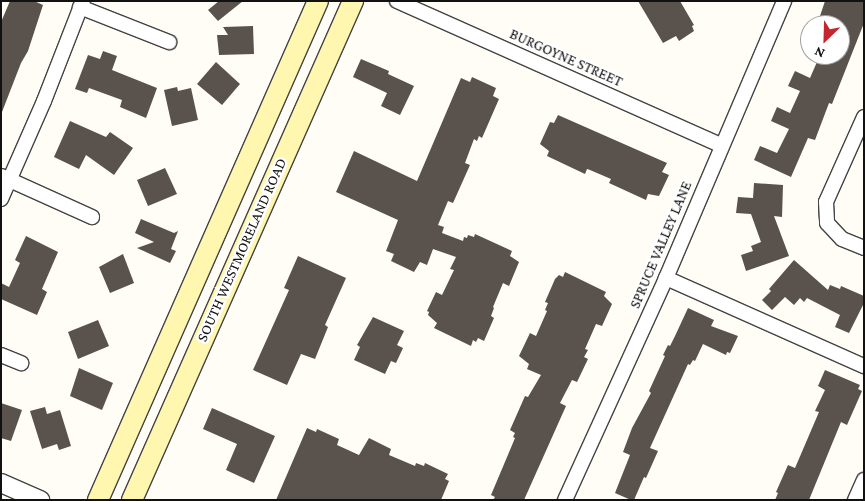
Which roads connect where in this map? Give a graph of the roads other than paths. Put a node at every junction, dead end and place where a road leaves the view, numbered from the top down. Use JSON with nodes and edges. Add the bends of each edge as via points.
{"nodes":[{"id":1,"x":318,"y":1,"type":"edge"},
{"id":2,"x":352,"y":1,"type":"edge"},
{"id":3,"x":397,"y":1,"type":"edge"},
{"id":4,"x":784,"y":1,"type":"edge"},
{"id":5,"x":81,"y":4,"type":"edge"},
{"id":6,"x":169,"y":42,"type":"dead end"},
{"id":7,"x":864,"y":117,"type":"edge"},
{"id":8,"x":721,"y":145,"type":"junction"},
{"id":9,"x":5,"y":178,"type":"edge"},
{"id":10,"x":1,"y":199,"type":"edge"},
{"id":11,"x":92,"y":217,"type":"dead end"},
{"id":12,"x":864,"y":248,"type":"edge"},
{"id":13,"x":666,"y":278,"type":"junction"},
{"id":14,"x":1,"y":355,"type":"edge"},
{"id":15,"x":21,"y":364,"type":"dead end"},
{"id":16,"x":864,"y":366,"type":"edge"},
{"id":17,"x":864,"y":480,"type":"edge"},
{"id":18,"x":1,"y":483,"type":"edge"},
{"id":19,"x":40,"y":500,"type":"edge"},
{"id":20,"x":98,"y":500,"type":"edge"},
{"id":21,"x":132,"y":500,"type":"edge"},
{"id":22,"x":566,"y":500,"type":"edge"},
{"id":23,"x":855,"y":500,"type":"edge"}],
"edges":[{"from":1,"to":20,"type":"main road","name":"SOUTH WESTMORELAND ROAD"},
{"from":2,"to":21,"type":"main road","name":"SOUTH WESTMORELAND ROAD"},
{"from":3,"to":8,"type":"street","name":"BURGOYNE STREET"},
{"from":4,"to":8,"type":"street","name":"SPRUCE VALLEY LANE"},
{"from":5,"to":6,"type":"street"},
{"from":5,"to":9,"type":"street","via":[[44,101]]},
{"from":7,"to":12,"type":"street","via":[[826,202],[827,223],[842,239]]},
{"from":8,"to":13,"type":"street","name":"SPRUCE VALLEY LANE"},
{"from":9,"to":10,"type":"street"},
{"from":9,"to":11,"type":"street"},
{"from":13,"to":16,"type":"street"},
{"from":13,"to":22,"type":"street","name":"SPRUCE VALLEY LANE"},
{"from":14,"to":15,"type":"street"},
{"from":17,"to":23,"type":"street"},
{"from":18,"to":19,"type":"street"}]}
